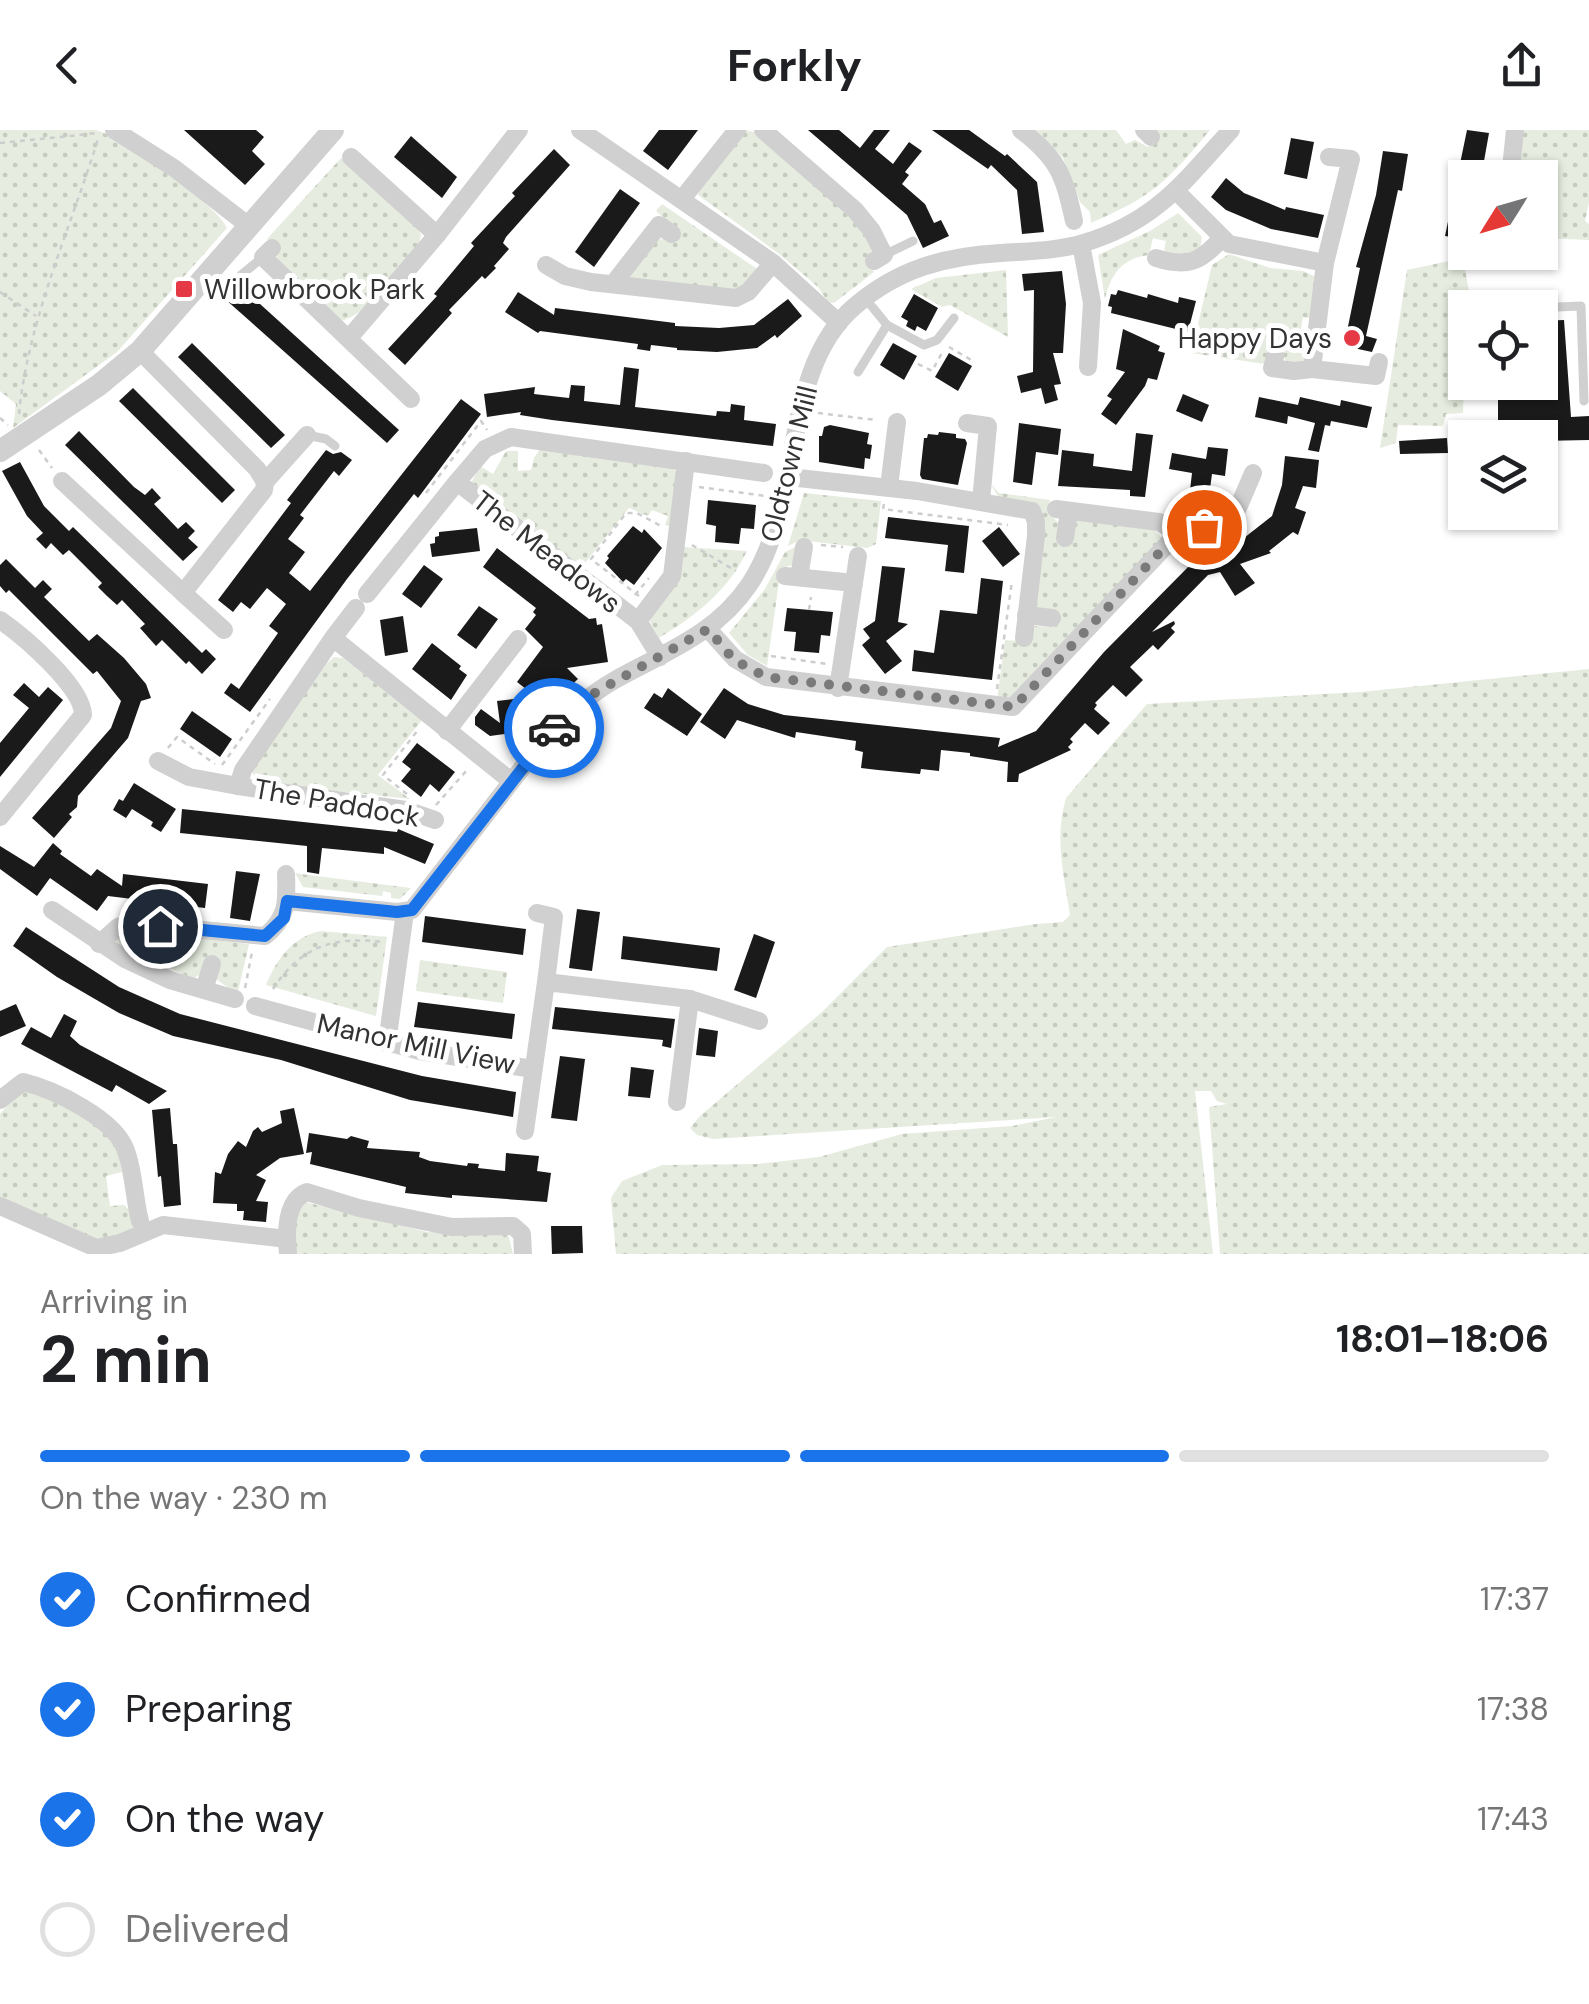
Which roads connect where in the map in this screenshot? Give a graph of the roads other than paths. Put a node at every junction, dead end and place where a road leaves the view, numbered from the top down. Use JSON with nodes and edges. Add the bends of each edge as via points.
{"nodes":[{"id":1,"x":333,"y":130,"type":"edge"},
{"id":2,"x":520,"y":130,"type":"edge"},
{"id":3,"x":580,"y":130,"type":"edge"},
{"id":4,"x":737,"y":130,"type":"edge"},
{"id":5,"x":763,"y":130,"type":"edge"},
{"id":6,"x":1021,"y":130,"type":"edge"},
{"id":7,"x":1232,"y":130,"type":"edge"},
{"id":8,"x":1515,"y":130,"type":"edge"},
{"id":9,"x":105,"y":131,"type":"edge"},
{"id":10,"x":351,"y":156,"type":"dead end"},
{"id":11,"x":1328,"y":157,"type":"dead end"},
{"id":12,"x":1512,"y":160,"type":"edge"},
{"id":13,"x":1177,"y":192,"type":"junction"},
{"id":14,"x":682,"y":200,"type":"junction"},
{"id":15,"x":1074,"y":221,"type":"dead end"},
{"id":16,"x":250,"y":226,"type":"junction"},
{"id":17,"x":672,"y":234,"type":"dead end"},
{"id":18,"x":437,"y":235,"type":"junction"},
{"id":19,"x":1222,"y":238,"type":"junction"},
{"id":20,"x":912,"y":240,"type":"dead end"},
{"id":21,"x":1082,"y":244,"type":"junction"},
{"id":22,"x":268,"y":252,"type":"joint"},
{"id":23,"x":879,"y":258,"type":"joint"},
{"id":24,"x":1156,"y":258,"type":"dead end"},
{"id":25,"x":1324,"y":263,"type":"junction"},
{"id":26,"x":546,"y":264,"type":"dead end"},
{"id":27,"x":773,"y":264,"type":"junction"},
{"id":28,"x":241,"y":274,"type":"dead end"},
{"id":29,"x":613,"y":284,"type":"junction"},
{"id":30,"x":1589,"y":297,"type":"edge"},
{"id":31,"x":865,"y":298,"type":"junction"},
{"id":32,"x":1581,"y":306,"type":"junction"},
{"id":33,"x":1558,"y":307,"type":"edge"},
{"id":34,"x":954,"y":318,"type":"dead end"},
{"id":35,"x":839,"y":322,"type":"junction"},
{"id":36,"x":887,"y":324,"type":"junction"},
{"id":37,"x":349,"y":338,"type":"junction"},
{"id":38,"x":140,"y":351,"type":"junction"},
{"id":39,"x":1275,"y":357,"type":"dead end"},
{"id":40,"x":1379,"y":362,"type":"dead end"},
{"id":41,"x":1088,"y":366,"type":"dead end"},
{"id":42,"x":1312,"y":369,"type":"junction"},
{"id":43,"x":858,"y":372,"type":"dead end"},
{"id":44,"x":411,"y":400,"type":"dead end"},
{"id":45,"x":1584,"y":401,"type":"dead end"},
{"id":46,"x":897,"y":422,"type":"dead end"},
{"id":47,"x":967,"y":424,"type":"dead end"},
{"id":48,"x":307,"y":436,"type":"joint"},
{"id":49,"x":335,"y":446,"type":"dead end"},
{"id":50,"x":0,"y":451,"type":"edge"},
{"id":51,"x":686,"y":460,"type":"junction"},
{"id":52,"x":764,"y":472,"type":"dead end"},
{"id":53,"x":1253,"y":473,"type":"dead end"},
{"id":54,"x":790,"y":476,"type":"junction"},
{"id":55,"x":62,"y":481,"type":"road end"},
{"id":56,"x":265,"y":482,"type":"junction"},
{"id":57,"x":456,"y":482,"type":"junction"},
{"id":58,"x":887,"y":487,"type":"junction"},
{"id":59,"x":981,"y":501,"type":"junction"},
{"id":60,"x":1178,"y":533,"type":"junction"},
{"id":61,"x":1064,"y":538,"type":"dead end"},
{"id":62,"x":804,"y":547,"type":"dead end"},
{"id":63,"x":858,"y":556,"type":"dead end"},
{"id":64,"x":854,"y":583,"type":"junction"},
{"id":65,"x":183,"y":593,"type":"junction"},
{"id":66,"x":361,"y":601,"type":"joint"},
{"id":67,"x":1026,"y":615,"type":"junction"},
{"id":68,"x":1052,"y":618,"type":"dead end"},
{"id":69,"x":0,"y":620,"type":"edge"},
{"id":70,"x":638,"y":621,"type":"junction"},
{"id":71,"x":708,"y":629,"type":"junction"},
{"id":72,"x":224,"y":630,"type":"dead end"},
{"id":73,"x":332,"y":638,"type":"junction"},
{"id":74,"x":1024,"y":638,"type":"dead end"},
{"id":75,"x":518,"y":639,"type":"dead end"},
{"id":76,"x":660,"y":657,"type":"junction"},
{"id":77,"x":838,"y":688,"type":"junction"},
{"id":78,"x":447,"y":731,"type":"junction"},
{"id":79,"x":158,"y":761,"type":"road end"},
{"id":80,"x":511,"y":781,"type":"junction"},
{"id":81,"x":238,"y":786,"type":"junction"},
{"id":82,"x":434,"y":813,"type":"road end"},
{"id":83,"x":0,"y":817,"type":"edge"},
{"id":84,"x":286,"y":874,"type":"dead end"},
{"id":85,"x":287,"y":901,"type":"junction"},
{"id":86,"x":52,"y":910,"type":"dead end"},
{"id":87,"x":405,"y":912,"type":"junction"},
{"id":88,"x":538,"y":913,"type":"dead end"},
{"id":89,"x":100,"y":944,"type":"junction"},
{"id":90,"x":212,"y":964,"type":"dead end"},
{"id":91,"x":546,"y":982,"type":"junction"},
{"id":92,"x":204,"y":990,"type":"junction"},
{"id":93,"x":690,"y":999,"type":"junction"},
{"id":94,"x":234,"y":1000,"type":"road end"},
{"id":95,"x":255,"y":1006,"type":"dead end"},
{"id":96,"x":760,"y":1021,"type":"dead end"},
{"id":97,"x":387,"y":1043,"type":"junction"},
{"id":98,"x":532,"y":1069,"type":"junction"},
{"id":99,"x":0,"y":1100,"type":"edge"},
{"id":100,"x":677,"y":1102,"type":"dead end"},
{"id":101,"x":525,"y":1132,"type":"dead end"},
{"id":102,"x":0,"y":1206,"type":"edge"},
{"id":103,"x":140,"y":1221,"type":"dead end"},
{"id":104,"x":287,"y":1247,"type":"edge"},
{"id":105,"x":523,"y":1254,"type":"edge"}],
"edges":[{"from":1,"to":16,"type":"street"},
{"from":2,"to":18,"type":"street"},
{"from":3,"to":14,"type":"street"},
{"from":4,"to":14,"type":"street"},
{"from":5,"to":23,"type":"street","via":[[855,210]]},
{"from":6,"to":15,"type":"street","via":[[1058,165]]},
{"from":7,"to":13,"type":"street","name":"Oldtown Mill"},
{"from":8,"to":12,"type":"street"},
{"from":9,"to":16,"type":"street","via":[[174,168]]},
{"from":10,"to":18,"type":"street"},
{"from":11,"to":25,"type":"street","via":[[1350,159]]},
{"from":13,"to":19,"type":"street"},
{"from":13,"to":21,"type":"street","name":"Oldtown Mill"},
{"from":14,"to":27,"type":"street"},
{"from":16,"to":38,"type":"street"},
{"from":17,"to":29,"type":"street","via":[[659,225]]},
{"from":18,"to":37,"type":"street"},
{"from":19,"to":24,"type":"street","via":[[1192,263]]},
{"from":19,"to":25,"type":"street"},
{"from":20,"to":23,"type":"lane"},
{"from":21,"to":31,"type":"street","name":"Oldtown Mill","via":[[923,264]]},
{"from":21,"to":41,"type":"street","via":[[1092,302]]},
{"from":22,"to":28,"type":"lane"},
{"from":22,"to":37,"type":"street"},
{"from":25,"to":42,"type":"street"},
{"from":26,"to":29,"type":"street","via":[[565,276]]},
{"from":27,"to":29,"type":"street","via":[[736,298]]},
{"from":27,"to":35,"type":"street"},
{"from":30,"to":32,"type":"lane"},
{"from":31,"to":35,"type":"street","name":"Oldtown Mill"},
{"from":31,"to":36,"type":"lane"},
{"from":32,"to":33,"type":"lane"},
{"from":32,"to":45,"type":"lane"},
{"from":34,"to":36,"type":"lane","via":[[924,345]]},
{"from":35,"to":54,"type":"street","name":"Oldtown Mill","via":[[806,390]]},
{"from":36,"to":43,"type":"lane"},
{"from":37,"to":44,"type":"street"},
{"from":38,"to":50,"type":"street"},
{"from":38,"to":56,"type":"street"},
{"from":39,"to":42,"type":"street","via":[[1272,368]]},
{"from":40,"to":42,"type":"street","via":[[1376,376]]},
{"from":46,"to":58,"type":"street"},
{"from":47,"to":59,"type":"street","via":[[988,426]]},
{"from":48,"to":49,"type":"lane"},
{"from":48,"to":56,"type":"street"},
{"from":51,"to":52,"type":"street","name":"The Meadows"},
{"from":51,"to":57,"type":"street","name":"The Meadows","via":[[511,438],[485,450]]},
{"from":51,"to":70,"type":"street","name":"The Meadows","via":[[672,576],[644,599]]},
{"from":53,"to":60,"type":"street","via":[[1228,517]]},
{"from":54,"to":58,"type":"street"},
{"from":54,"to":71,"type":"street","name":"Oldtown Mill","via":[[756,574]]},
{"from":55,"to":65,"type":"street"},
{"from":56,"to":65,"type":"street"},
{"from":57,"to":66,"type":"street","name":"The Meadows"},
{"from":57,"to":70,"type":"street","name":"The Meadows"},
{"from":58,"to":59,"type":"street"},
{"from":59,"to":67,"type":"street","via":[[1034,514]]},
{"from":60,"to":61,"type":"street","via":[[1158,522],[1062,510]]},
{"from":60,"to":77,"type":"street","via":[[1017,704],[994,707]]},
{"from":62,"to":64,"type":"street","via":[[792,576]]},
{"from":63,"to":64,"type":"street"},
{"from":64,"to":77,"type":"street"},
{"from":65,"to":72,"type":"street"},
{"from":66,"to":73,"type":"street","name":"The Paddock"},
{"from":67,"to":68,"type":"street"},
{"from":67,"to":74,"type":"street"},
{"from":69,"to":83,"type":"street","via":[[67,682],[84,714]]},
{"from":70,"to":76,"type":"street","name":"The Meadows"},
{"from":71,"to":76,"type":"street","name":"Oldtown Mill"},
{"from":71,"to":77,"type":"street","via":[[734,660],[758,675]]},
{"from":73,"to":78,"type":"street"},
{"from":73,"to":81,"type":"street","name":"The Paddock","via":[[242,770]]},
{"from":75,"to":78,"type":"street"},
{"from":76,"to":80,"type":"street","name":"Oldtown Mill","via":[[575,707]]},
{"from":78,"to":80,"type":"street"},
{"from":79,"to":81,"type":"street","name":"The Paddock","via":[[189,777]]},
{"from":80,"to":87,"type":"street","name":"Oldtown Mill","via":[[418,904]]},
{"from":81,"to":82,"type":"street","name":"The Paddock"},
{"from":84,"to":85,"type":"street"},
{"from":85,"to":87,"type":"street"},
{"from":85,"to":89,"type":"street","via":[[284,918],[265,936],[129,923]]},
{"from":86,"to":89,"type":"street"},
{"from":87,"to":97,"type":"street"},
{"from":88,"to":91,"type":"street","name":"Manor Mill View","via":[[554,917]]},
{"from":89,"to":92,"type":"street"},
{"from":90,"to":92,"type":"street"},
{"from":91,"to":93,"type":"street"},
{"from":91,"to":98,"type":"street","name":"Manor Mill View"},
{"from":92,"to":94,"type":"street"},
{"from":93,"to":96,"type":"street"},
{"from":93,"to":100,"type":"street"},
{"from":95,"to":97,"type":"street","name":"Manor Mill View","via":[[302,1010]]},
{"from":97,"to":98,"type":"street","name":"Manor Mill View"},
{"from":98,"to":101,"type":"street","name":"Manor Mill View"},
{"from":99,"to":103,"type":"street","via":[[23,1082],[47,1087],[111,1128],[128,1154]]},
{"from":102,"to":104,"type":"street","via":[[96,1248],[163,1225]]},
{"from":104,"to":105,"type":"street","via":[[293,1204],[307,1192],[452,1227],[514,1226],[522,1234]]}]}
